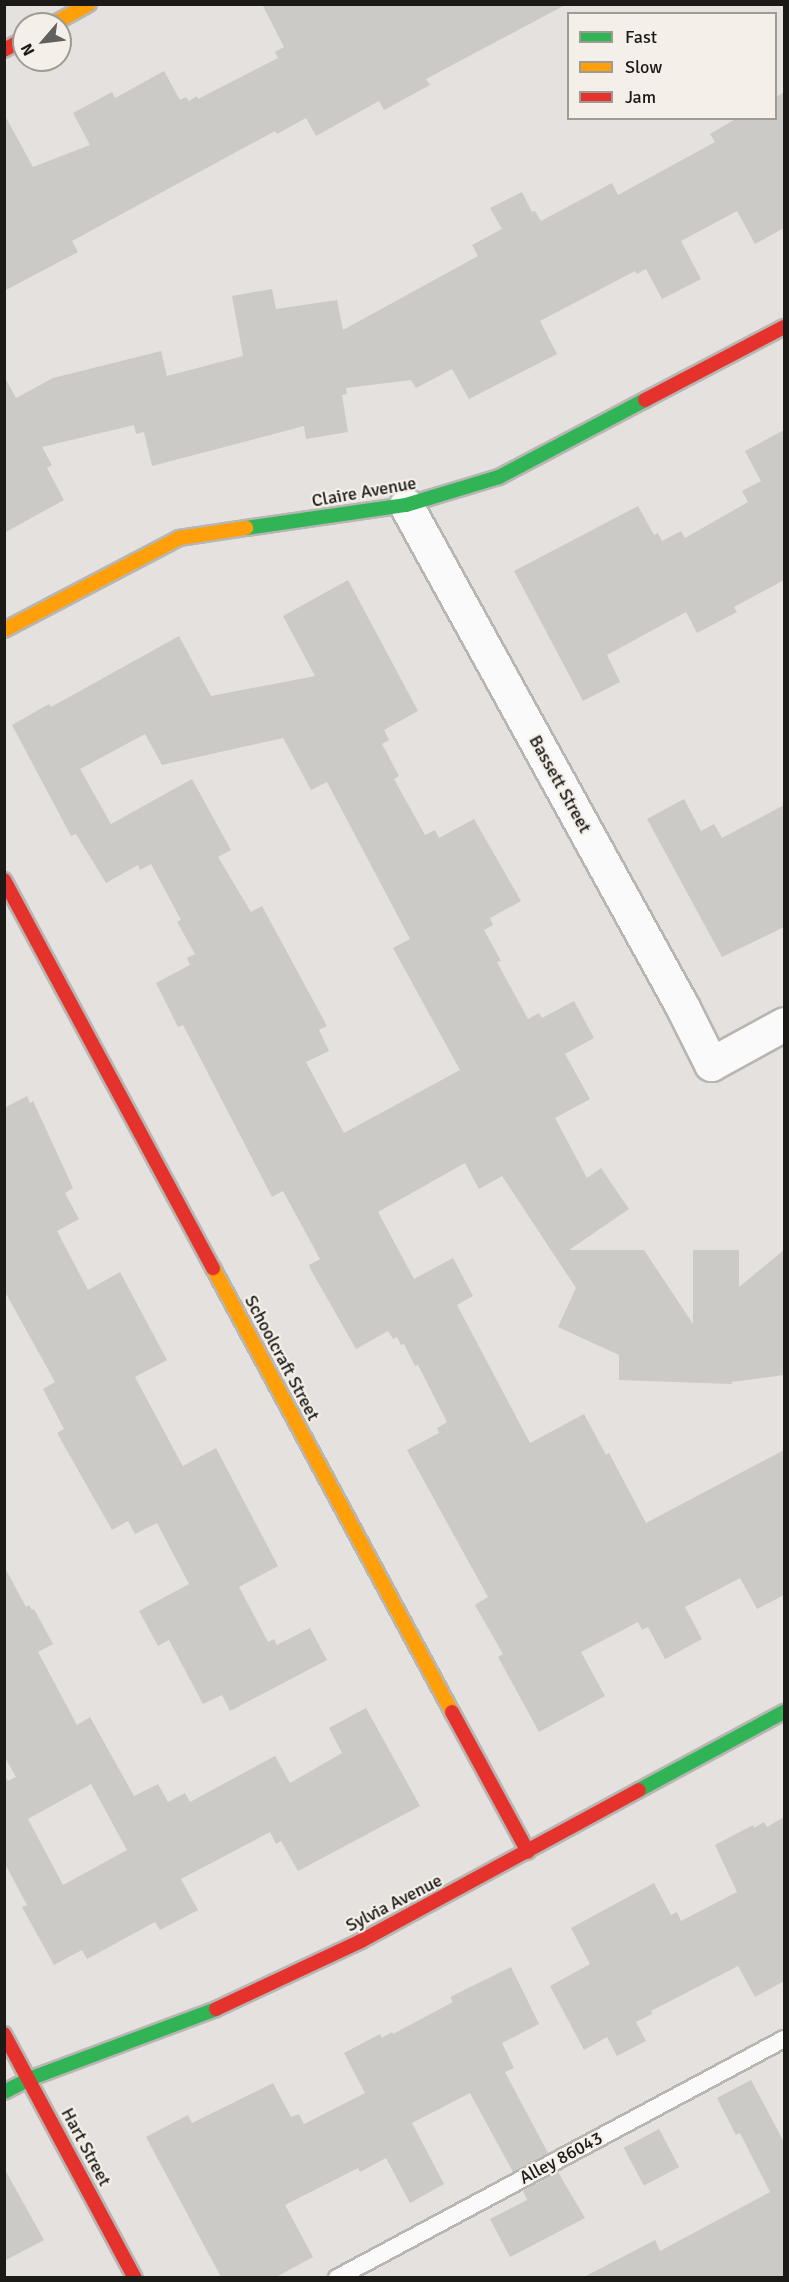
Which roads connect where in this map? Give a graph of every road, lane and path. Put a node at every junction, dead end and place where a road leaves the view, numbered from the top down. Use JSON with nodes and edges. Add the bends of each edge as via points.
{"nodes":[{"id":1,"x":89,"y":4,"type":"edge"},
{"id":2,"x":72,"y":13,"type":"edge"},
{"id":3,"x":784,"y":327,"type":"edge"},
{"id":4,"x":406,"y":505,"type":"junction"},
{"id":5,"x":4,"y":630,"type":"edge"},
{"id":6,"x":4,"y":880,"type":"edge"},
{"id":7,"x":784,"y":1024,"type":"edge"},
{"id":8,"x":784,"y":1712,"type":"edge"},
{"id":9,"x":528,"y":1852,"type":"junction"},
{"id":10,"x":4,"y":2034,"type":"edge"},
{"id":11,"x":784,"y":2038,"type":"edge"},
{"id":12,"x":29,"y":2079,"type":"junction"},
{"id":13,"x":4,"y":2092,"type":"edge"},
{"id":14,"x":135,"y":2277,"type":"edge"},
{"id":15,"x":337,"y":2277,"type":"edge"}],
"edges":[{"from":1,"to":2,"type":"street"},
{"from":3,"to":4,"type":"street","name":"Claire Avenue","via":[[500,477]]},
{"from":4,"to":5,"type":"street","name":"Claire Avenue","via":[[180,538]]},
{"from":4,"to":7,"type":"street","name":"Bassett Street","via":[[711,1064]]},
{"from":6,"to":9,"type":"street","name":"Schoolcraft Street"},
{"from":8,"to":9,"type":"street","name":"Sylvia Avenue"},
{"from":9,"to":12,"type":"street","name":"Sylvia Avenue","via":[[361,1941],[230,2004]]},
{"from":10,"to":12,"type":"street","name":"Hart Street"},
{"from":11,"to":15,"type":"lane","name":"Alley 86043"},
{"from":12,"to":13,"type":"street","name":"Sylvia Avenue"},
{"from":12,"to":14,"type":"street","name":"Hart Street"}]}
